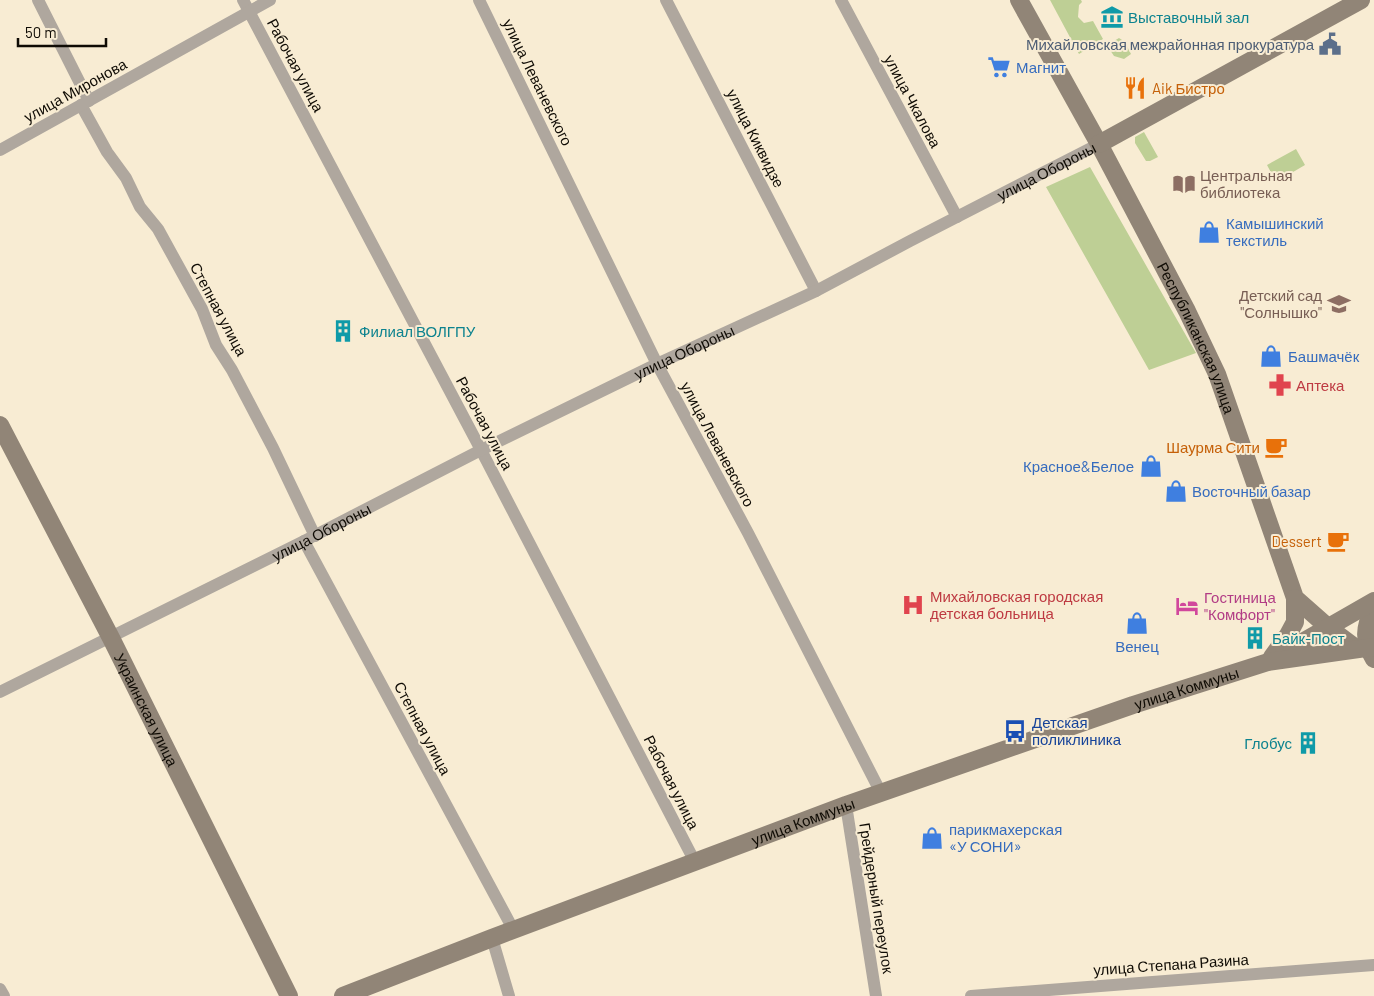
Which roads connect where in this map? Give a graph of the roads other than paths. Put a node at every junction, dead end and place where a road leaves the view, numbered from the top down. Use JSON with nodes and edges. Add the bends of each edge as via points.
{"nodes":[{"id":1,"x":38,"y":0,"type":"edge"},
{"id":2,"x":270,"y":0,"type":"edge"},
{"id":3,"x":479,"y":0,"type":"edge"},
{"id":4,"x":666,"y":0,"type":"edge"},
{"id":5,"x":840,"y":0,"type":"edge"},
{"id":6,"x":1019,"y":0,"type":"edge"},
{"id":7,"x":1361,"y":0,"type":"edge"},
{"id":8,"x":246,"y":6,"type":"edge"},
{"id":9,"x":85,"y":103,"type":"junction"},
{"id":10,"x":1099,"y":144,"type":"junction"},
{"id":11,"x":0,"y":150,"type":"edge"},
{"id":12,"x":957,"y":217,"type":"junction"},
{"id":13,"x":816,"y":291,"type":"junction"},
{"id":14,"x":657,"y":364,"type":"junction"},
{"id":15,"x":0,"y":424,"type":"edge"},
{"id":16,"x":481,"y":450,"type":"junction"},
{"id":17,"x":309,"y":538,"type":"junction"},
{"id":18,"x":1295,"y":598,"type":"junction"},
{"id":19,"x":1374,"y":601,"type":"edge"},
{"id":20,"x":1374,"y":608,"type":"edge"},
{"id":21,"x":1329,"y":628,"type":"junction"},
{"id":22,"x":111,"y":638,"type":"junction"},
{"id":23,"x":1368,"y":651,"type":"edge"},
{"id":24,"x":1268,"y":662,"type":"junction"},
{"id":25,"x":1374,"y":667,"type":"edge"},
{"id":26,"x":0,"y":692,"type":"edge"},
{"id":27,"x":881,"y":793,"type":"junction"},
{"id":28,"x":846,"y":806,"type":"junction"},
{"id":29,"x":695,"y":862,"type":"junction"},
{"id":30,"x":513,"y":929,"type":"junction"},
{"id":31,"x":492,"y":938,"type":"junction"},
{"id":32,"x":1374,"y":965,"type":"edge"},
{"id":33,"x":0,"y":989,"type":"edge"},
{"id":34,"x":4,"y":996,"type":"edge"},
{"id":35,"x":289,"y":996,"type":"edge"},
{"id":36,"x":343,"y":996,"type":"edge"},
{"id":37,"x":509,"y":996,"type":"edge"},
{"id":38,"x":876,"y":996,"type":"edge"},
{"id":39,"x":970,"y":996,"type":"edge"}],
"edges":[{"from":1,"to":9,"type":"street","name":"Степная улица"},
{"from":2,"to":8,"type":"street","name":"улица Миронова"},
{"from":3,"to":14,"type":"street","name":"улица Леваневского"},
{"from":4,"to":13,"type":"street","name":"улица Киквидзе"},
{"from":5,"to":12,"type":"street","name":"улица Чкалова"},
{"from":6,"to":10,"type":"street","name":"Республиканская улица"},
{"from":7,"to":10,"type":"street","name":"улица Обороны"},
{"from":8,"to":9,"type":"street","name":"улица Миронова"},
{"from":8,"to":16,"type":"street","name":"Рабочая улица"},
{"from":9,"to":11,"type":"street","name":"улица Миронова"},
{"from":9,"to":17,"type":"street","name":"Степная улица","via":[[107,152],[126,178],[140,207],[158,229],[202,309],[216,345],[273,448]]},
{"from":10,"to":12,"type":"street","name":"улица Обороны"},
{"from":10,"to":18,"type":"street","name":"Республиканская улица","via":[[1216,374]]},
{"from":12,"to":13,"type":"street","name":"улица Обороны"},
{"from":13,"to":14,"type":"street","name":"улица Обороны"},
{"from":14,"to":16,"type":"street","name":"улица Обороны"},
{"from":14,"to":27,"type":"street","name":"улица Леваневского"},
{"from":15,"to":22,"type":"street","name":"Украинская улица"},
{"from":16,"to":17,"type":"street","name":"улица Обороны"},
{"from":16,"to":29,"type":"street","name":"Рабочая улица"},
{"from":17,"to":22,"type":"street","name":"улица Обороны"},
{"from":17,"to":30,"type":"street","name":"Степная улица"},
{"from":18,"to":21,"type":"street","name":"Республиканская улица"},
{"from":18,"to":24,"type":"street","via":[[1295,622]]},
{"from":19,"to":21,"type":"street","name":"улица Коммуны"},
{"from":20,"to":23,"type":"street","via":[[1366,623]]},
{"from":21,"to":23,"type":"street","name":"Республиканская улица"},
{"from":21,"to":24,"type":"street","name":"улица Коммуны"},
{"from":22,"to":26,"type":"street","name":"улица Обороны"},
{"from":22,"to":35,"type":"street","name":"Украинская улица"},
{"from":23,"to":24,"type":"street","name":"улица Коммуны"},
{"from":23,"to":25,"type":"street","name":"Республиканская улица"},
{"from":24,"to":27,"type":"street","name":"улица Коммуны","via":[[1133,705]]},
{"from":27,"to":28,"type":"street","name":"улица Коммуны"},
{"from":28,"to":29,"type":"street","name":"улица Коммуны"},
{"from":28,"to":38,"type":"street","name":"Грейдерный переулок"},
{"from":29,"to":30,"type":"street","name":"улица Коммуны"},
{"from":30,"to":31,"type":"street","name":"улица Коммуны"},
{"from":31,"to":36,"type":"street","name":"улица Коммуны"},
{"from":31,"to":37,"type":"street"},
{"from":32,"to":39,"type":"street","name":"улица Степана Разина"},
{"from":33,"to":34,"type":"street"}]}
